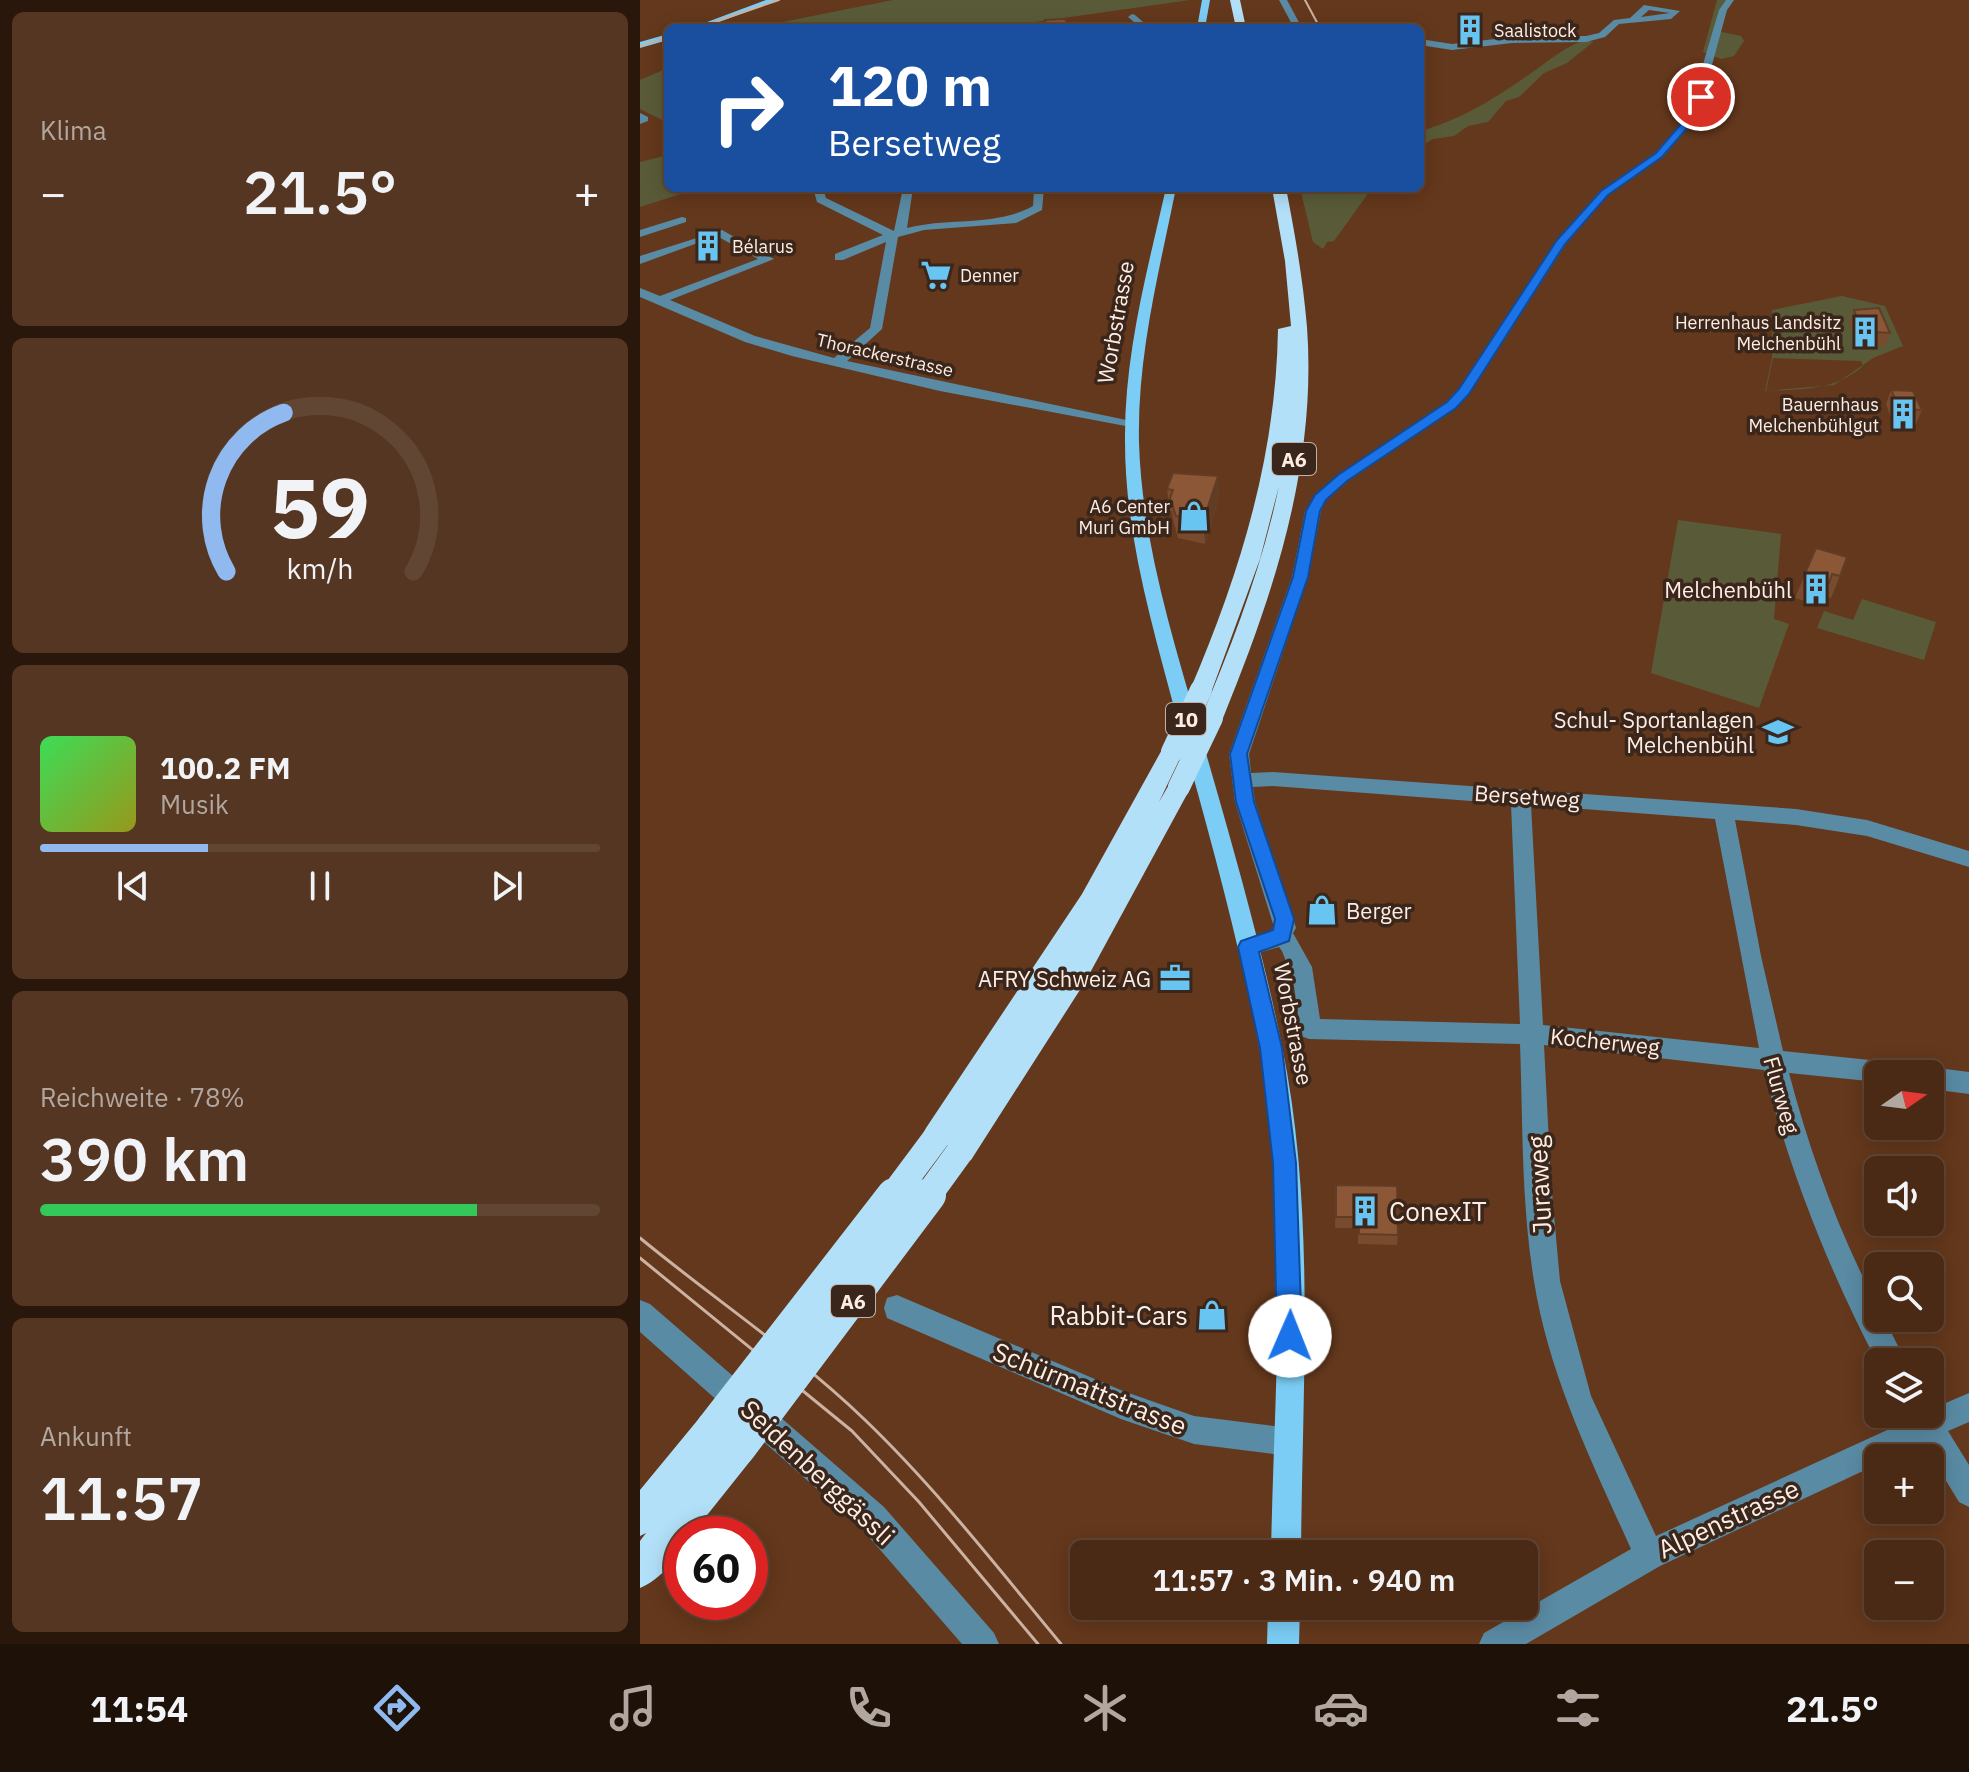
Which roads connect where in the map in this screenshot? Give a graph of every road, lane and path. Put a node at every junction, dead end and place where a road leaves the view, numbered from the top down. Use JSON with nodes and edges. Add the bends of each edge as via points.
{"nodes":[{"id":1,"x":774,"y":0,"type":"edge"},
{"id":2,"x":1206,"y":0,"type":"edge"},
{"id":3,"x":1225,"y":0,"type":"edge"},
{"id":4,"x":1235,"y":0,"type":"edge"},
{"id":5,"x":1283,"y":0,"type":"edge"},
{"id":6,"x":1730,"y":0,"type":"edge"},
{"id":7,"x":754,"y":3,"type":"edge"},
{"id":8,"x":1132,"y":17,"type":"dead end"},
{"id":9,"x":1633,"y":20,"type":"dead end"},
{"id":10,"x":704,"y":24,"type":"edge"},
{"id":11,"x":1141,"y":24,"type":"edge"},
{"id":12,"x":1202,"y":24,"type":"edge"},
{"id":13,"x":1230,"y":24,"type":"edge"},
{"id":14,"x":1240,"y":24,"type":"edge"},
{"id":15,"x":1296,"y":24,"type":"edge"},
{"id":16,"x":664,"y":38,"type":"edge"},
{"id":17,"x":1424,"y":43,"type":"edge"},
{"id":18,"x":640,"y":45,"type":"edge"},
{"id":19,"x":819,"y":192,"type":"edge"},
{"id":20,"x":907,"y":192,"type":"edge"},
{"id":21,"x":1039,"y":192,"type":"edge"},
{"id":22,"x":1170,"y":192,"type":"edge"},
{"id":23,"x":1267,"y":192,"type":"edge"},
{"id":24,"x":1280,"y":192,"type":"edge"},
{"id":25,"x":682,"y":220,"type":"dead end"},
{"id":26,"x":734,"y":226,"type":"dead end"},
{"id":27,"x":670,"y":231,"type":"dead end"},
{"id":28,"x":718,"y":232,"type":"junction"},
{"id":29,"x":640,"y":234,"type":"edge"},
{"id":30,"x":896,"y":234,"type":"junction"},
{"id":31,"x":688,"y":242,"type":"junction"},
{"id":32,"x":788,"y":253,"type":"dead end"},
{"id":33,"x":839,"y":257,"type":"dead end"},
{"id":34,"x":640,"y":260,"type":"edge"},
{"id":35,"x":771,"y":261,"type":"junction"},
{"id":36,"x":640,"y":292,"type":"edge"},
{"id":37,"x":660,"y":300,"type":"junction"},
{"id":38,"x":836,"y":363,"type":"junction"},
{"id":39,"x":1131,"y":425,"type":"junction"},
{"id":40,"x":1240,"y":781,"type":"junction"},
{"id":41,"x":1521,"y":796,"type":"junction"},
{"id":42,"x":1724,"y":812,"type":"junction"},
{"id":43,"x":1969,"y":859,"type":"edge"},
{"id":44,"x":1282,"y":935,"type":"junction"},
{"id":45,"x":1248,"y":947,"type":"junction"},
{"id":46,"x":1532,"y":1034,"type":"junction"},
{"id":47,"x":1770,"y":1057,"type":"junction"},
{"id":48,"x":1864,"y":1069,"type":"edge"},
{"id":49,"x":1944,"y":1080,"type":"edge"},
{"id":50,"x":1969,"y":1083,"type":"edge"},
{"id":51,"x":948,"y":1144,"type":"junction"},
{"id":52,"x":897,"y":1308,"type":"dead end"},
{"id":53,"x":640,"y":1314,"type":"edge"},
{"id":54,"x":1885,"y":1348,"type":"edge"},
{"id":55,"x":1969,"y":1407,"type":"edge"},
{"id":56,"x":1944,"y":1414,"type":"edge"},
{"id":57,"x":1906,"y":1428,"type":"edge"},
{"id":58,"x":1930,"y":1428,"type":"edge"},
{"id":59,"x":726,"y":1438,"type":"junction"},
{"id":60,"x":1289,"y":1442,"type":"junction"},
{"id":61,"x":1969,"y":1492,"type":"edge"},
{"id":62,"x":640,"y":1518,"type":"edge"},
{"id":63,"x":1286,"y":1540,"type":"edge"},
{"id":64,"x":1649,"y":1555,"type":"junction"},
{"id":65,"x":640,"y":1570,"type":"edge"},
{"id":66,"x":1284,"y":1620,"type":"edge"},
{"id":67,"x":983,"y":1644,"type":"edge"},
{"id":68,"x":1283,"y":1644,"type":"edge"},
{"id":69,"x":1495,"y":1644,"type":"edge"}],
"edges":[{"from":1,"to":7,"type":"main road"},
{"from":2,"to":12,"type":"main road"},
{"from":3,"to":13,"type":"highway"},
{"from":4,"to":14,"type":"highway"},
{"from":5,"to":15,"type":"street"},
{"from":6,"to":40,"type":"street","via":[[1693,116],[1659,155],[1604,193],[1551,257],[1451,405],[1320,498],[1296,592],[1239,754]]},
{"from":7,"to":10,"type":"main road"},
{"from":8,"to":11,"type":"street"},
{"from":9,"to":17,"type":"street","via":[[1617,22],[1602,35],[1586,39],[1452,47]]},
{"from":16,"to":18,"type":"main road"},
{"from":19,"to":30,"type":"street","via":[[821,200]]},
{"from":20,"to":30,"type":"street"},
{"from":21,"to":30,"type":"street","via":[[1038,208],[1023,218]]},
{"from":22,"to":39,"type":"main road","name":"Worbstrasse","number":"10","via":[[1137,346]]},
{"from":23,"to":51,"type":"highway","number":"A6","bridge":true,"via":[[1279,260],[1286,375],[1280,435],[1253,552],[1172,752]]},
{"from":24,"to":51,"type":"highway","number":"A6","bridge":true,"via":[[1301,322],[1303,375],[1298,435],[1273,553],[1212,718],[1179,787],[1076,974]]},
{"from":25,"to":29,"type":"street"},
{"from":26,"to":28,"type":"street"},
{"from":27,"to":31,"type":"street"},
{"from":28,"to":31,"type":"street"},
{"from":28,"to":35,"type":"street"},
{"from":30,"to":33,"type":"street"},
{"from":30,"to":38,"type":"street","via":[[876,329]]},
{"from":31,"to":34,"type":"street"},
{"from":32,"to":35,"type":"street"},
{"from":35,"to":37,"type":"street"},
{"from":36,"to":37,"type":"street","name":"Thorackerstrasse"},
{"from":37,"to":38,"type":"street","name":"Thorackerstrasse","via":[[750,339]]},
{"from":38,"to":39,"type":"street","name":"Thorackerstrasse"},
{"from":39,"to":45,"type":"main road","name":"Worbstrasse","number":"10","via":[[1153,591]]},
{"from":40,"to":41,"type":"street","name":"Bersetweg"},
{"from":40,"to":44,"type":"street","via":[[1284,919]]},
{"from":41,"to":42,"type":"street","name":"Bersetweg"},
{"from":41,"to":46,"type":"street","name":"Juraweg"},
{"from":42,"to":43,"type":"street","name":"Bersetweg","via":[[1867,828]]},
{"from":42,"to":47,"type":"street","name":"Flurweg"},
{"from":44,"to":45,"type":"street"},
{"from":44,"to":46,"type":"street","name":"Kocherweg","via":[[1297,954],[1309,1029]]},
{"from":45,"to":60,"type":"main road","name":"Worbstrasse","number":"10","via":[[1271,1048],[1285,1163],[1291,1296]]},
{"from":46,"to":47,"type":"street","name":"Kocherweg"},
{"from":46,"to":64,"type":"street","name":"Juraweg","via":[[1541,1232],[1551,1296],[1578,1398]]},
{"from":47,"to":48,"type":"street","name":"Kocherweg"},
{"from":47,"to":54,"type":"street","name":"Flurweg","via":[[1826,1233]]},
{"from":49,"to":50,"type":"street"},
{"from":51,"to":59,"type":"highway","number":"A6","bridge":true,"via":[[859,1292]]},
{"from":52,"to":60,"type":"street","name":"Schürmattstrasse","via":[[1121,1405],[1194,1430]]},
{"from":53,"to":67,"type":"street","name":"Seidenberggässli","via":[[873,1518]]},
{"from":55,"to":56,"type":"street","name":"Alpenstrasse"},
{"from":57,"to":64,"type":"street","name":"Alpenstrasse"},
{"from":58,"to":61,"type":"street"},
{"from":59,"to":62,"type":"highway","number":"A6"},
{"from":59,"to":65,"type":"highway","number":"A6"},
{"from":60,"to":63,"type":"main road","name":"Worbstrasse","number":"10"},
{"from":64,"to":69,"type":"street","name":"Alpenstrasse"},
{"from":66,"to":68,"type":"main road"}]}
